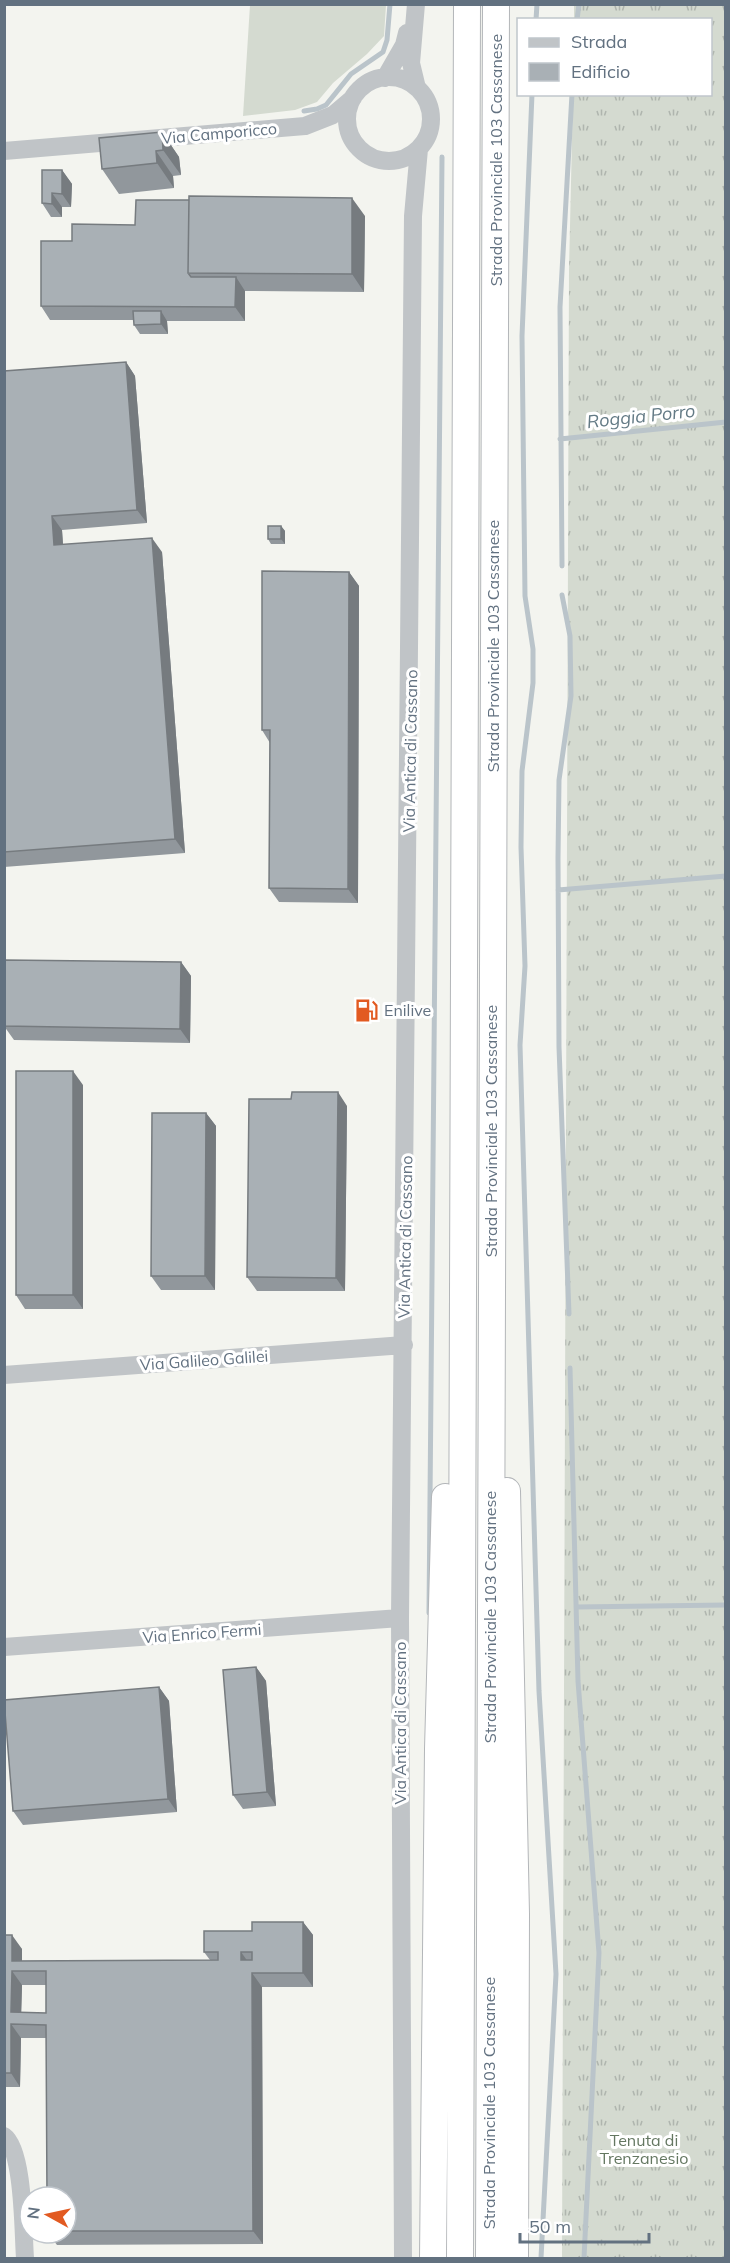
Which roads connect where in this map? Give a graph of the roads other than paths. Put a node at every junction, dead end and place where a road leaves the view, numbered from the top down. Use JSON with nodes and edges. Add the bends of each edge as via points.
{"nodes":[{"id":1,"x":414,"y":4,"type":"edge"},
{"id":2,"x":467,"y":4,"type":"edge"},
{"id":3,"x":496,"y":4,"type":"edge"},
{"id":4,"x":385,"y":78,"type":"junction"},
{"id":5,"x":417,"y":88,"type":"junction"},
{"id":6,"x":353,"y":98,"type":"junction"},
{"id":7,"x":305,"y":126,"type":"junction"},
{"id":8,"x":354,"y":142,"type":"junction"},
{"id":9,"x":419,"y":149,"type":"junction"},
{"id":10,"x":4,"y":151,"type":"edge"},
{"id":11,"x":387,"y":161,"type":"junction"},
{"id":12,"x":413,"y":216,"type":"junction"},
{"id":13,"x":491,"y":1094,"type":"junction"},
{"id":14,"x":463,"y":1143,"type":"junction"},
{"id":15,"x":404,"y":1345,"type":"junction"},
{"id":16,"x":4,"y":1375,"type":"edge"},
{"id":17,"x":400,"y":1618,"type":"junction"},
{"id":18,"x":4,"y":1647,"type":"edge"},
{"id":19,"x":4,"y":2136,"type":"edge"},
{"id":20,"x":24,"y":2259,"type":"edge"},
{"id":21,"x":403,"y":2259,"type":"edge"},
{"id":22,"x":433,"y":2259,"type":"edge"},
{"id":23,"x":460,"y":2259,"type":"edge"},
{"id":24,"x":489,"y":2259,"type":"edge"},
{"id":25,"x":515,"y":2259,"type":"edge"}],
"edges":[{"from":1,"to":4,"type":"street","via":[[404,45]]},
{"from":1,"to":5,"type":"street","via":[[411,63]]},
{"from":2,"to":14,"type":"highway","name":"Strada Provinciale 103 Cassanese"},
{"from":3,"to":13,"type":"highway","name":"Strada Provinciale 103 Cassanese"},
{"from":4,"to":5,"type":"street","via":[[404,80]]},
{"from":4,"to":6,"type":"street","via":[[367,84]]},
{"from":5,"to":9,"type":"street","via":[[428,103],[431,123],[428,137]]},
{"from":6,"to":7,"type":"street","name":"Via Camporicco","via":[[333,115]]},
{"from":6,"to":8,"type":"street","via":[[347,118]]},
{"from":7,"to":8,"type":"street","via":[[330,131]]},
{"from":7,"to":10,"type":"street","name":"Via Camporicco"},
{"from":8,"to":11,"type":"street","via":[[370,157]]},
{"from":9,"to":11,"type":"street","via":[[402,160]]},
{"from":9,"to":12,"type":"street"},
{"from":11,"to":12,"type":"street","via":[[406,186]]},
{"from":12,"to":15,"type":"street","name":"Via Antica di Cassano"},
{"from":13,"to":24,"type":"highway","name":"Strada Provinciale 103 Cassanese"},
{"from":13,"to":25,"type":"highway","via":[[505,1360],[516,1914]]},
{"from":14,"to":22,"type":"highway","via":[[450,1269],[438,1749]]},
{"from":14,"to":23,"type":"highway","name":"Strada Provinciale 103 Cassanese"},
{"from":15,"to":16,"type":"street","name":"Via Galileo Galilei"},
{"from":15,"to":17,"type":"street","name":"Via Antica di Cassano"},
{"from":17,"to":18,"type":"street","name":"Via Enrico Fermi"},
{"from":17,"to":21,"type":"street","name":"Via Antica di Cassano"},
{"from":19,"to":20,"type":"street","via":[[14,2145],[18,2162]]}]}
